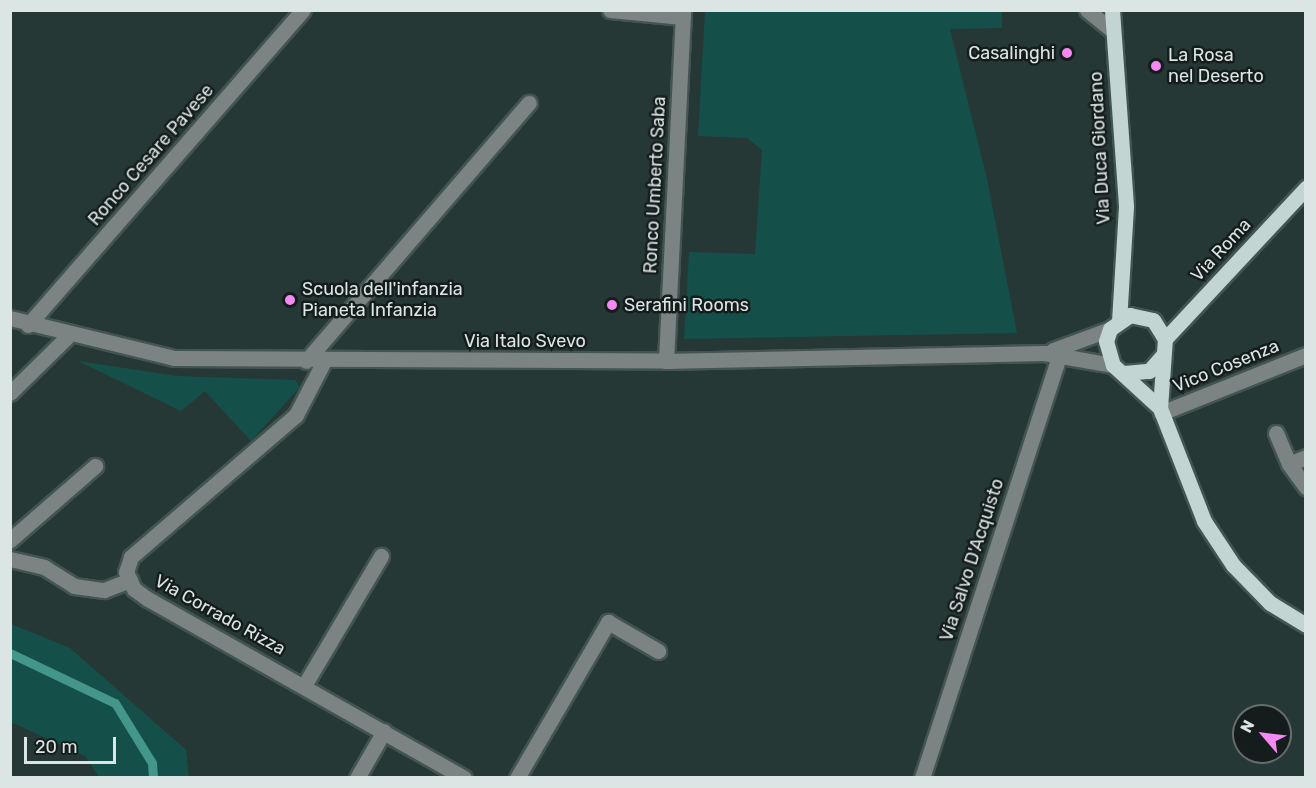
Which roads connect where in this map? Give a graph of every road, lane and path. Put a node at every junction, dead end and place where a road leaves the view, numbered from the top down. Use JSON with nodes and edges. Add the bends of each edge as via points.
{"nodes":[{"id":1,"x":303,"y":10,"type":"edge"},
{"id":2,"x":610,"y":10,"type":"edge"},
{"id":3,"x":1087,"y":10,"type":"edge"},
{"id":4,"x":1112,"y":10,"type":"edge"},
{"id":5,"x":683,"y":14,"type":"edge"},
{"id":6,"x":1113,"y":31,"type":"junction"},
{"id":7,"x":530,"y":103,"type":"dead end"},
{"id":8,"x":1305,"y":188,"type":"edge"},
{"id":9,"x":10,"y":318,"type":"edge"},
{"id":10,"x":28,"y":325,"type":"junction"},
{"id":11,"x":1115,"y":325,"type":"junction"},
{"id":12,"x":68,"y":336,"type":"junction"},
{"id":13,"x":1165,"y":345,"type":"junction"},
{"id":14,"x":1061,"y":351,"type":"junction"},
{"id":15,"x":1305,"y":355,"type":"edge"},
{"id":16,"x":306,"y":361,"type":"junction"},
{"id":17,"x":324,"y":361,"type":"junction"},
{"id":18,"x":666,"y":361,"type":"junction"},
{"id":19,"x":1119,"y":369,"type":"junction"},
{"id":20,"x":10,"y":393,"type":"edge"},
{"id":21,"x":1161,"y":410,"type":"junction"},
{"id":22,"x":1276,"y":433,"type":"dead end"},
{"id":23,"x":1305,"y":457,"type":"edge"},
{"id":24,"x":1289,"y":464,"type":"junction"},
{"id":25,"x":95,"y":466,"type":"dead end"},
{"id":26,"x":1305,"y":487,"type":"edge"},
{"id":27,"x":10,"y":540,"type":"edge"},
{"id":28,"x":381,"y":556,"type":"dead end"},
{"id":29,"x":10,"y":559,"type":"edge"},
{"id":30,"x":130,"y":580,"type":"junction"},
{"id":31,"x":1305,"y":626,"type":"edge"},
{"id":32,"x":658,"y":651,"type":"dead end"},
{"id":33,"x":305,"y":684,"type":"junction"},
{"id":34,"x":384,"y":731,"type":"junction"},
{"id":35,"x":357,"y":777,"type":"edge"},
{"id":36,"x":464,"y":777,"type":"edge"},
{"id":37,"x":517,"y":777,"type":"edge"},
{"id":38,"x":922,"y":777,"type":"edge"}],
"edges":[{"from":1,"to":10,"type":"street","name":"Ronco Cesare Pavese"},
{"from":2,"to":5,"type":"street"},
{"from":3,"to":6,"type":"street"},
{"from":4,"to":6,"type":"main road","name":"Via Duca Giordano"},
{"from":5,"to":18,"type":"street","name":"Ronco Umberto Saba"},
{"from":6,"to":11,"type":"main road","name":"Via Duca Giordano","via":[[1126,207]]},
{"from":7,"to":16,"type":"street"},
{"from":8,"to":13,"type":"main road","name":"Via Roma"},
{"from":9,"to":10,"type":"street","name":"Via Italo Svevo"},
{"from":10,"to":12,"type":"street","name":"Via Italo Svevo"},
{"from":11,"to":13,"type":"main road","via":[[1142,316],[1153,320]]},
{"from":11,"to":14,"type":"street"},
{"from":11,"to":19,"type":"main road","via":[[1106,341]]},
{"from":12,"to":16,"type":"street","name":"Via Italo Svevo","via":[[174,358]]},
{"from":12,"to":20,"type":"street"},
{"from":13,"to":19,"type":"main road","via":[[1149,371]]},
{"from":13,"to":21,"type":"main road"},
{"from":14,"to":18,"type":"street","name":"Via Italo Svevo"},
{"from":14,"to":19,"type":"street","name":"Via Italo Svevo"},
{"from":14,"to":38,"type":"street","name":"Via Salvo D'Acquisto"},
{"from":15,"to":21,"type":"street","name":"Vico Cosenza"},
{"from":16,"to":17,"type":"street","name":"Via Italo Svevo"},
{"from":17,"to":18,"type":"street","name":"Via Italo Svevo"},
{"from":17,"to":30,"type":"street","name":"Via Corrado Rizza","via":[[296,415],[132,557]]},
{"from":19,"to":21,"type":"main road"},
{"from":21,"to":31,"type":"main road","via":[[1204,521],[1233,566],[1270,603]]},
{"from":22,"to":24,"type":"street"},
{"from":23,"to":24,"type":"street"},
{"from":24,"to":26,"type":"street"},
{"from":25,"to":27,"type":"street"},
{"from":28,"to":33,"type":"street"},
{"from":29,"to":30,"type":"street","via":[[44,567],[74,586],[104,590]]},
{"from":30,"to":33,"type":"street","name":"Via Corrado Rizza","via":[[148,598]]},
{"from":32,"to":37,"type":"street","via":[[608,622]]},
{"from":33,"to":34,"type":"street","name":"Via Corrado Rizza"},
{"from":34,"to":35,"type":"street"},
{"from":34,"to":36,"type":"street","name":"Via Corrado Rizza"}]}
